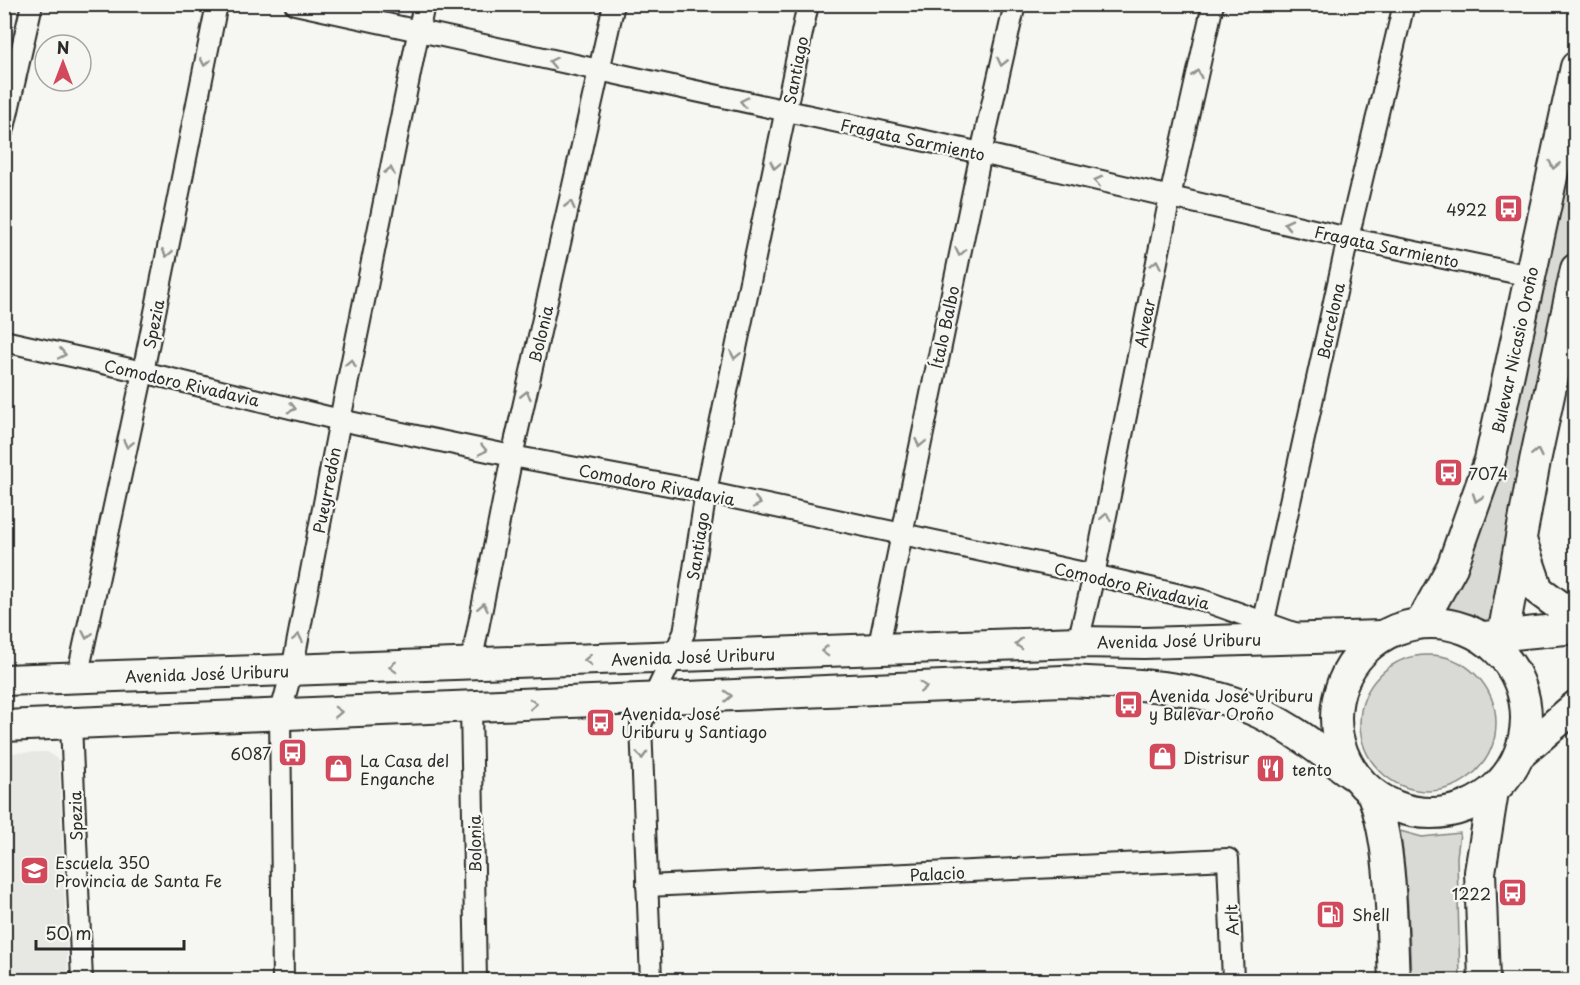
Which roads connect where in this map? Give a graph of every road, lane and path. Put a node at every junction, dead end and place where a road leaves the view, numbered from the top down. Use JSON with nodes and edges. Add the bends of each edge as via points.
{"nodes":[{"id":1,"x":32,"y":4,"type":"edge"},
{"id":2,"x":217,"y":4,"type":"edge"},
{"id":3,"x":295,"y":4,"type":"edge"},
{"id":4,"x":424,"y":4,"type":"edge"},
{"id":5,"x":614,"y":4,"type":"edge"},
{"id":6,"x":808,"y":4,"type":"edge"},
{"id":7,"x":1015,"y":4,"type":"edge"},
{"id":8,"x":1213,"y":4,"type":"edge"},
{"id":9,"x":1404,"y":4,"type":"edge"},
{"id":10,"x":418,"y":33,"type":"junction"},
{"id":11,"x":1575,"y":67,"type":"edge"},
{"id":12,"x":600,"y":72,"type":"junction"},
{"id":13,"x":787,"y":111,"type":"junction"},
{"id":14,"x":4,"y":128,"type":"edge"},
{"id":15,"x":981,"y":153,"type":"junction"},
{"id":16,"x":1170,"y":197,"type":"junction"},
{"id":17,"x":1348,"y":238,"type":"junction"},
{"id":18,"x":1575,"y":269,"type":"edge"},
{"id":19,"x":1530,"y":276,"type":"junction"},
{"id":20,"x":4,"y":341,"type":"edge"},
{"id":21,"x":143,"y":372,"type":"junction"},
{"id":22,"x":339,"y":420,"type":"junction"},
{"id":23,"x":512,"y":456,"type":"junction"},
{"id":24,"x":706,"y":492,"type":"junction"},
{"id":25,"x":900,"y":535,"type":"junction"},
{"id":26,"x":1520,"y":537,"type":"junction"},
{"id":27,"x":1094,"y":575,"type":"junction"},
{"id":28,"x":1575,"y":618,"type":"edge"},
{"id":29,"x":1421,"y":623,"type":"junction"},
{"id":30,"x":1575,"y":628,"type":"edge"},
{"id":31,"x":1262,"y":630,"type":"junction"},
{"id":32,"x":1382,"y":636,"type":"junction"},
{"id":33,"x":1494,"y":641,"type":"junction"},
{"id":34,"x":1078,"y":642,"type":"junction"},
{"id":35,"x":878,"y":650,"type":"junction"},
{"id":36,"x":671,"y":657,"type":"junction"},
{"id":37,"x":471,"y":664,"type":"junction"},
{"id":38,"x":292,"y":670,"type":"junction"},
{"id":39,"x":77,"y":678,"type":"junction"},
{"id":40,"x":4,"y":680,"type":"edge"},
{"id":41,"x":652,"y":699,"type":"junction"},
{"id":42,"x":1575,"y":706,"type":"edge"},
{"id":43,"x":471,"y":707,"type":"junction"},
{"id":44,"x":280,"y":715,"type":"junction"},
{"id":45,"x":71,"y":724,"type":"junction"},
{"id":46,"x":4,"y":726,"type":"edge"},
{"id":47,"x":1519,"y":755,"type":"junction"},
{"id":48,"x":1352,"y":774,"type":"junction"},
{"id":49,"x":1493,"y":791,"type":"junction"},
{"id":50,"x":1373,"y":795,"type":"junction"},
{"id":51,"x":1228,"y":859,"type":"joint"},
{"id":52,"x":647,"y":886,"type":"junction"},
{"id":53,"x":81,"y":981,"type":"edge"},
{"id":54,"x":283,"y":981,"type":"edge"},
{"id":55,"x":476,"y":981,"type":"edge"},
{"id":56,"x":651,"y":981,"type":"edge"},
{"id":57,"x":1233,"y":981,"type":"edge"},
{"id":58,"x":1394,"y":981,"type":"edge"},
{"id":59,"x":1484,"y":981,"type":"edge"}],
"edges":[{"from":1,"to":14,"type":"street"},
{"from":2,"to":21,"type":"street","name":"Spezia","one_way":true},
{"from":3,"to":10,"type":"street","name":"Fragata Sarmiento"},
{"from":4,"to":10,"type":"street","name":"Pueyrredón"},
{"from":5,"to":12,"type":"street","name":"Bolonia"},
{"from":6,"to":13,"type":"street","name":"Santiago"},
{"from":7,"to":15,"type":"street","name":"Ítalo Balbo","one_way":true},
{"from":16,"to":8,"type":"street","name":"Alvear","one_way":true},
{"from":9,"to":17,"type":"street","name":"Barcelona"},
{"from":12,"to":10,"type":"street","name":"Fragata Sarmiento","one_way":true},
{"from":22,"to":10,"type":"street","name":"Pueyrredón","one_way":true},
{"from":11,"to":19,"type":"main road","name":"Bulevar Nicasio Oroño","one_way":true},
{"from":13,"to":12,"type":"street","name":"Fragata Sarmiento","one_way":true},
{"from":23,"to":12,"type":"street","name":"Bolonia","one_way":true},
{"from":13,"to":15,"type":"street","name":"Fragata Sarmiento"},
{"from":13,"to":24,"type":"street","name":"Santiago","one_way":true},
{"from":16,"to":15,"type":"street","name":"Fragata Sarmiento","one_way":true},
{"from":15,"to":25,"type":"street","name":"Ítalo Balbo","one_way":true},
{"from":17,"to":16,"type":"street","name":"Fragata Sarmiento","one_way":true},
{"from":27,"to":16,"type":"street","name":"Alvear","one_way":true},
{"from":17,"to":19,"type":"street","name":"Fragata Sarmiento"},
{"from":17,"to":31,"type":"street","name":"Barcelona"},
{"from":26,"to":18,"type":"main road","one_way":true},
{"from":19,"to":29,"type":"main road","name":"Bulevar Nicasio Oroño","one_way":true,"via":[[1490,460],[1452,567]]},
{"from":20,"to":21,"type":"street","name":"Comodoro Rivadavia","one_way":true},
{"from":21,"to":22,"type":"street","name":"Comodoro Rivadavia","one_way":true},
{"from":21,"to":39,"type":"street","name":"Spezia","one_way":true},
{"from":22,"to":23,"type":"street","name":"Comodoro Rivadavia","one_way":true},
{"from":38,"to":22,"type":"street","name":"Pueyrredón","one_way":true},
{"from":23,"to":24,"type":"street","name":"Comodoro Rivadavia"},
{"from":37,"to":23,"type":"street","name":"Bolonia","one_way":true},
{"from":24,"to":25,"type":"street","name":"Comodoro Rivadavia","one_way":true},
{"from":24,"to":36,"type":"street","name":"Santiago","via":[[684,633]]},
{"from":25,"to":27,"type":"street","name":"Comodoro Rivadavia"},
{"from":25,"to":35,"type":"street","name":"Ítalo Balbo"},
{"from":26,"to":28,"type":"main road","via":[[1538,590]]},
{"from":26,"to":33,"type":"main road"},
{"from":27,"to":31,"type":"street","name":"Comodoro Rivadavia","via":[[1202,600]]},
{"from":27,"to":34,"type":"street","name":"Alvear"},
{"from":29,"to":32,"type":"main road"},
{"from":29,"to":33,"type":"main road","via":[[1459,627]]},
{"from":30,"to":33,"type":"main road"},
{"from":31,"to":32,"type":"main road","name":"Avenida José Uriburu","via":[[1306,637]]},
{"from":31,"to":34,"type":"main road","name":"Avenida José Uriburu","via":[[1144,643]]},
{"from":32,"to":48,"type":"main road","via":[[1346,673],[1335,707],[1337,742]]},
{"from":33,"to":47,"type":"main road","via":[[1514,672],[1526,713]]},
{"from":34,"to":35,"type":"main road","name":"Avenida José Uriburu","one_way":true},
{"from":35,"to":36,"type":"main road","name":"Avenida José Uriburu","one_way":true},
{"from":36,"to":37,"type":"main road","name":"Avenida José Uriburu","one_way":true},
{"from":36,"to":41,"type":"street","name":"Santiago"},
{"from":37,"to":38,"type":"main road","name":"Avenida José Uriburu","one_way":true},
{"from":38,"to":39,"type":"main road","name":"Avenida José Uriburu"},
{"from":38,"to":44,"type":"street","name":"Pueyrredón"},
{"from":39,"to":40,"type":"main road","name":"Avenida José Uriburu"},
{"from":43,"to":41,"type":"main road","one_way":true},
{"from":41,"to":48,"type":"main road","one_way":true,"via":[[1063,681],[1161,687],[1206,694],[1258,712],[1295,731]]},
{"from":41,"to":52,"type":"street","name":"Santiago","one_way":true,"via":[[641,724]]},
{"from":42,"to":47,"type":"main road"},
{"from":44,"to":43,"type":"main road","one_way":true},
{"from":43,"to":55,"type":"street","name":"Bolonia"},
{"from":44,"to":45,"type":"main road"},
{"from":44,"to":54,"type":"street","name":"Pueyrredón"},
{"from":45,"to":46,"type":"main road"},
{"from":45,"to":53,"type":"street","name":"Spezia"},
{"from":47,"to":49,"type":"main road","via":[[1509,775]]},
{"from":48,"to":50,"type":"main road"},
{"from":49,"to":50,"type":"main road","via":[[1466,807],[1436,814],[1403,810]]},
{"from":49,"to":59,"type":"main road","via":[[1480,872]]},
{"from":50,"to":58,"type":"main road","via":[[1382,819],[1387,856]]},
{"from":51,"to":52,"type":"street","name":"Palacio"},
{"from":51,"to":57,"type":"street","name":"Arlt"},
{"from":52,"to":56,"type":"street","name":"Santiago"}]}
